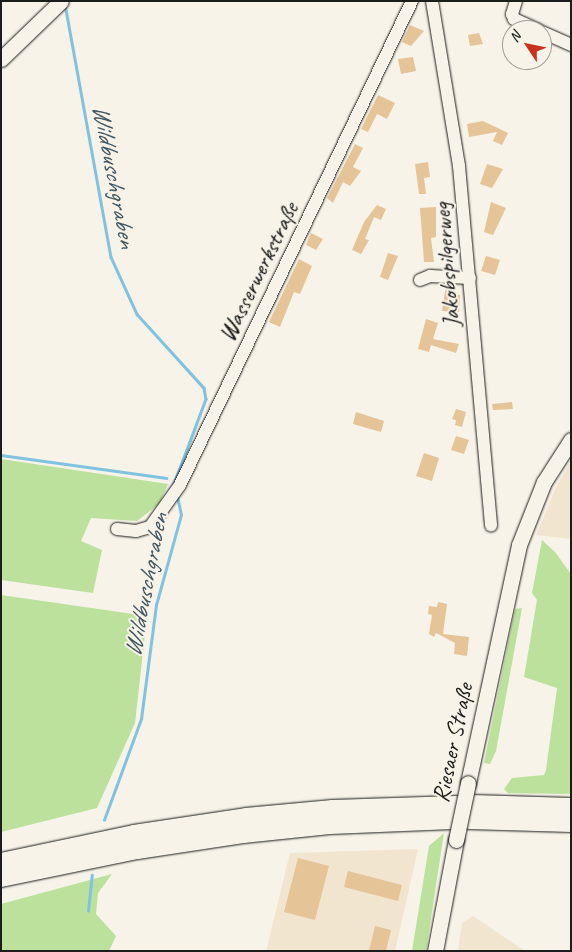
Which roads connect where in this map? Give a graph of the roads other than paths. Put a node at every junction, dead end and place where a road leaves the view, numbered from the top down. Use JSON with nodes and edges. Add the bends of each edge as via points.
{"nodes":[{"id":1,"x":412,"y":1,"type":"edge"},
{"id":2,"x":432,"y":1,"type":"edge"},
{"id":3,"x":516,"y":1,"type":"edge"},
{"id":4,"x":59,"y":4,"type":"edge"},
{"id":5,"x":516,"y":20,"type":"edge"},
{"id":6,"x":552,"y":36,"type":"edge"},
{"id":7,"x":571,"y":45,"type":"edge"},
{"id":8,"x":1,"y":59,"type":"edge"},
{"id":9,"x":470,"y":278,"type":"junction"},
{"id":10,"x":420,"y":280,"type":"dead end"},
{"id":11,"x":571,"y":440,"type":"edge"},
{"id":12,"x":491,"y":526,"type":"dead end"},
{"id":13,"x":118,"y":529,"type":"dead end"},
{"id":14,"x":571,"y":808,"type":"edge"},
{"id":15,"x":462,"y":812,"type":"junction"},
{"id":16,"x":571,"y":823,"type":"edge"},
{"id":17,"x":1,"y":862,"type":"edge"},
{"id":18,"x":1,"y":878,"type":"edge"},
{"id":19,"x":435,"y":951,"type":"edge"}],
"edges":[{"from":1,"to":13,"type":"street","name":"Wasserwerkstraße","via":[[180,485],[150,527],[136,531]]},
{"from":2,"to":9,"type":"street","name":"Jakobspilgerweg","via":[[455,136]]},
{"from":3,"to":5,"type":"street","via":[[512,14]]},
{"from":4,"to":8,"type":"main road"},
{"from":6,"to":7,"type":"street"},
{"from":9,"to":10,"type":"street","via":[[430,276]]},
{"from":9,"to":12,"type":"street","name":"Jakobspilgerweg"},
{"from":11,"to":19,"type":"main road","name":"Riesaer Straße","bridge":true,"via":[[544,482],[519,545]]},
{"from":14,"to":15,"type":"highway"},
{"from":15,"to":16,"type":"highway"},
{"from":15,"to":17,"type":"highway","via":[[333,809],[246,818],[125,836]]},
{"from":15,"to":18,"type":"highway","via":[[243,834],[137,850]]}]}
